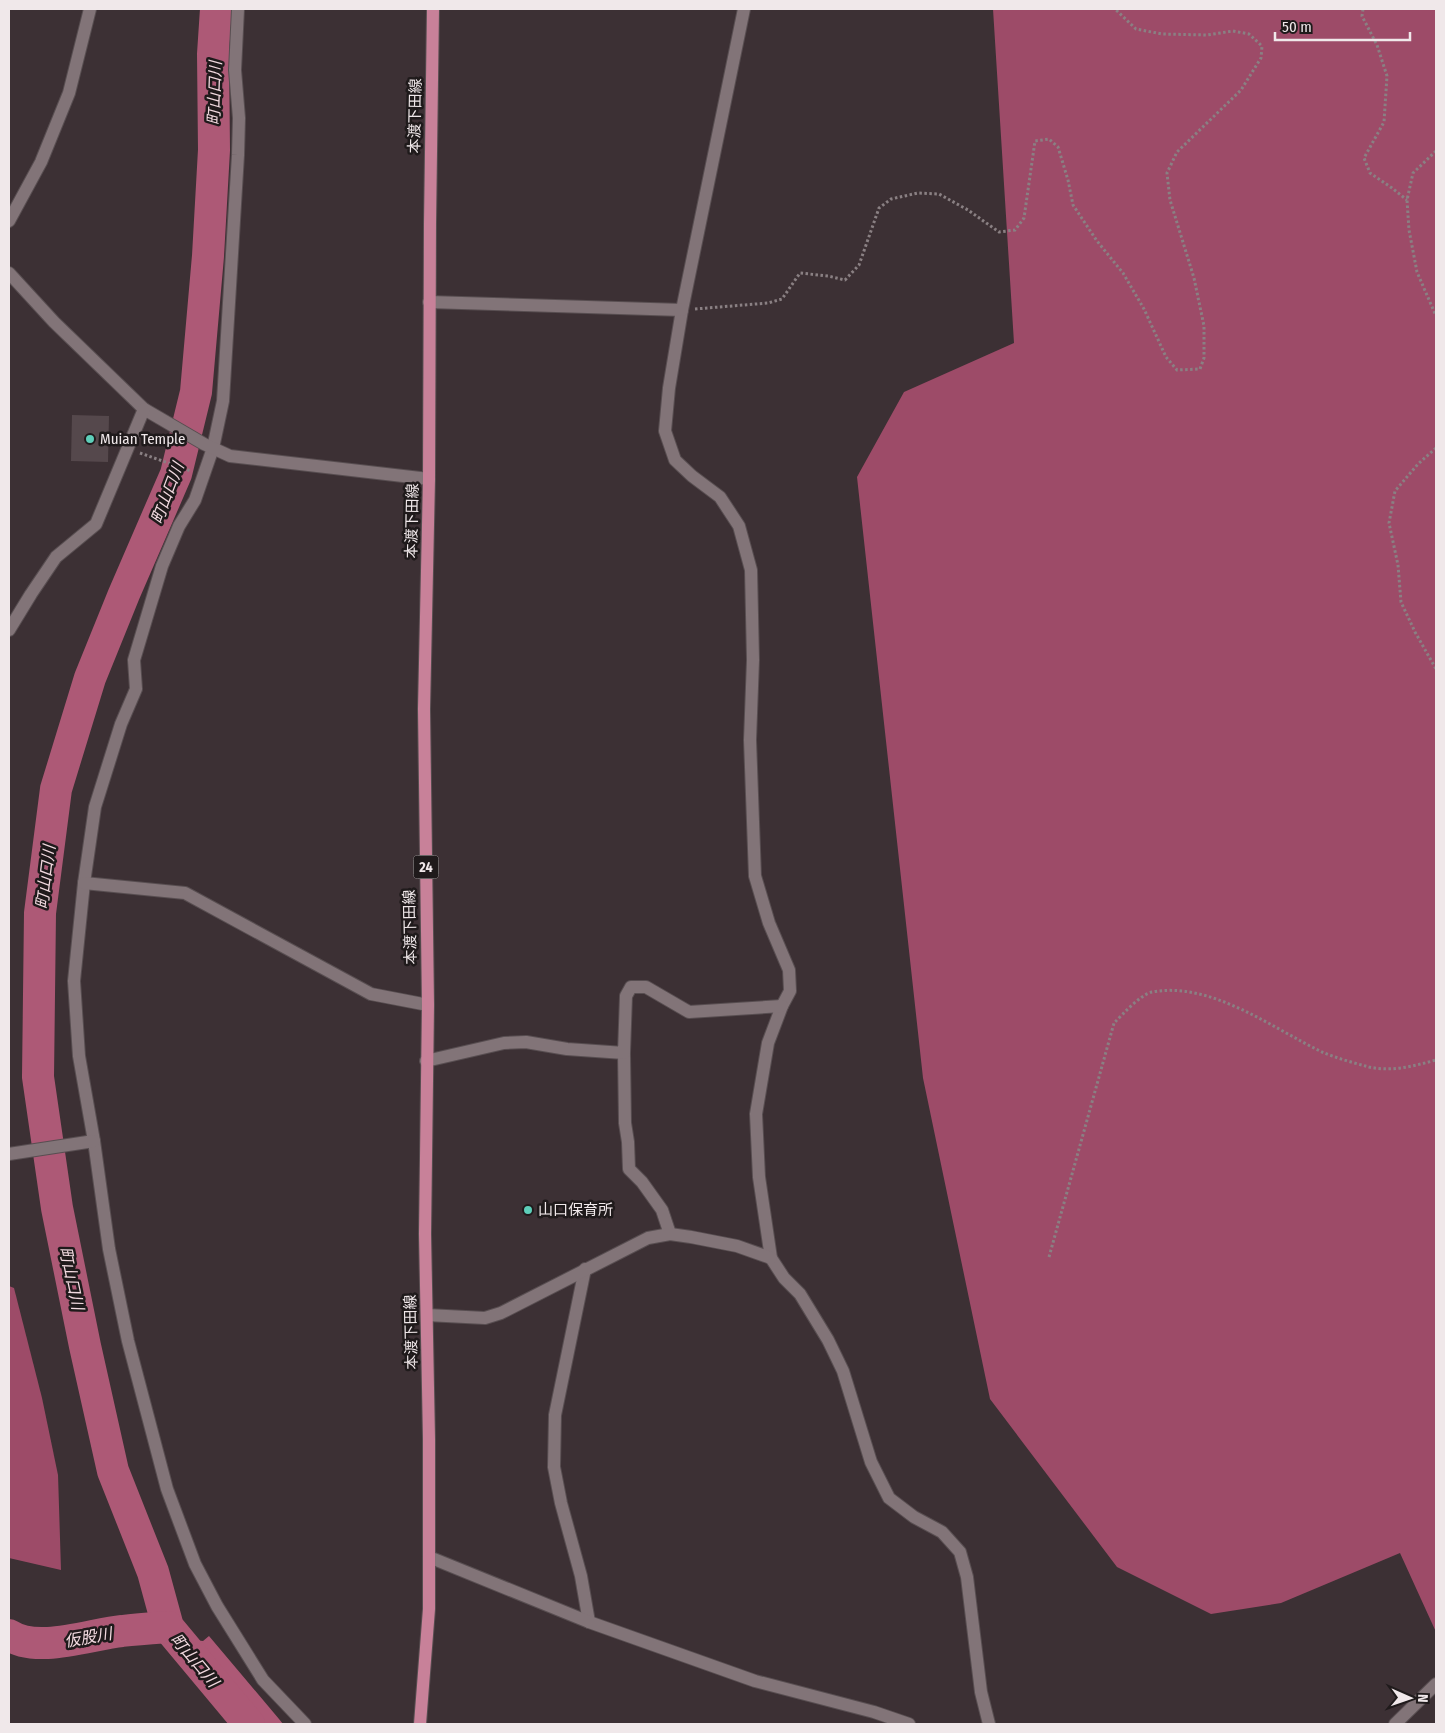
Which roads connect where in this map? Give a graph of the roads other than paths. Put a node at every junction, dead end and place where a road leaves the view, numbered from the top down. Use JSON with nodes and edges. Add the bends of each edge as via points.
{"nodes":[{"id":1,"x":90,"y":9,"type":"edge"},
{"id":2,"x":238,"y":9,"type":"edge"},
{"id":3,"x":433,"y":9,"type":"edge"},
{"id":4,"x":744,"y":9,"type":"edge"},
{"id":5,"x":9,"y":220,"type":"edge"},
{"id":6,"x":9,"y":273,"type":"edge"},
{"id":7,"x":429,"y":302,"type":"junction"},
{"id":8,"x":682,"y":310,"type":"junction"},
{"id":9,"x":144,"y":409,"type":"junction"},
{"id":10,"x":209,"y":446,"type":"junction"},
{"id":11,"x":430,"y":478,"type":"junction"},
{"id":12,"x":9,"y":630,"type":"edge"},
{"id":13,"x":84,"y":883,"type":"junction"},
{"id":14,"x":428,"y":1005,"type":"junction"},
{"id":15,"x":782,"y":1006,"type":"junction"},
{"id":16,"x":624,"y":1053,"type":"junction"},
{"id":17,"x":426,"y":1061,"type":"junction"},
{"id":18,"x":89,"y":1142,"type":"junction"},
{"id":19,"x":12,"y":1153,"type":"edge"},
{"id":20,"x":670,"y":1234,"type":"junction"},
{"id":21,"x":771,"y":1258,"type":"junction"},
{"id":22,"x":585,"y":1270,"type":"junction"},
{"id":23,"x":427,"y":1316,"type":"junction"},
{"id":24,"x":429,"y":1557,"type":"junction"},
{"id":25,"x":589,"y":1622,"type":"junction"},
{"id":26,"x":1436,"y":1684,"type":"edge"},
{"id":27,"x":305,"y":1724,"type":"edge"},
{"id":28,"x":420,"y":1724,"type":"edge"},
{"id":29,"x":909,"y":1724,"type":"edge"},
{"id":30,"x":989,"y":1724,"type":"edge"},
{"id":31,"x":1395,"y":1724,"type":"edge"}],
"edges":[{"from":1,"to":5,"type":"street","via":[[69,93],[41,162]]},
{"from":2,"to":10,"type":"street","via":[[235,70],[238,155],[233,259],[223,401]]},
{"from":3,"to":7,"type":"main road","name":"本渡下田線","number":"24"},
{"from":4,"to":8,"type":"street"},
{"from":6,"to":9,"type":"street","via":[[54,322]]},
{"from":7,"to":8,"type":"street"},
{"from":7,"to":11,"type":"main road","name":"本渡下田線","number":"24"},
{"from":8,"to":15,"type":"street","via":[[665,431],[675,460],[720,496],[739,526],[751,570],[753,660],[750,740],[755,876],[769,923],[789,970],[790,991]]},
{"from":9,"to":10,"type":"street"},
{"from":9,"to":12,"type":"street","via":[[96,524],[56,557]]},
{"from":10,"to":11,"type":"street","via":[[230,456]]},
{"from":10,"to":13,"type":"street","via":[[195,500],[179,526],[162,566],[134,660],[136,689],[121,724],[95,807]]},
{"from":11,"to":14,"type":"main road","name":"本渡下田線","number":"24","via":[[424,708]]},
{"from":13,"to":14,"type":"street","via":[[185,893],[371,994]]},
{"from":13,"to":18,"type":"street","via":[[74,981]]},
{"from":14,"to":17,"type":"main road","name":"本渡下田線","number":"24"},
{"from":15,"to":16,"type":"street","via":[[689,1012],[646,987],[632,987],[626,996]]},
{"from":15,"to":21,"type":"street","via":[[768,1043],[756,1114],[759,1177]]},
{"from":16,"to":17,"type":"street","via":[[526,1042],[504,1043]]},
{"from":16,"to":20,"type":"street","via":[[629,1169],[662,1210]]},
{"from":17,"to":23,"type":"main road","name":"本渡下田線","number":"24"},
{"from":18,"to":19,"type":"street"},
{"from":18,"to":27,"type":"street","via":[[128,1341],[167,1489],[195,1564],[217,1606],[263,1680]]},
{"from":20,"to":21,"type":"street","via":[[737,1246]]},
{"from":20,"to":22,"type":"street","via":[[648,1238]]},
{"from":21,"to":30,"type":"street","via":[[800,1294],[828,1340],[843,1371],[872,1462],[889,1498],[942,1532],[960,1552],[967,1577],[981,1692]]},
{"from":22,"to":23,"type":"street","via":[[485,1318]]},
{"from":22,"to":25,"type":"street","via":[[556,1415],[554,1467]]},
{"from":23,"to":24,"type":"main road","name":"本渡下田線","number":"24"},
{"from":24,"to":25,"type":"street"},
{"from":24,"to":28,"type":"main road","name":"本渡下田線","number":"24","via":[[429,1609]]},
{"from":25,"to":29,"type":"street","via":[[755,1681]]},
{"from":26,"to":31,"type":"street"}]}
